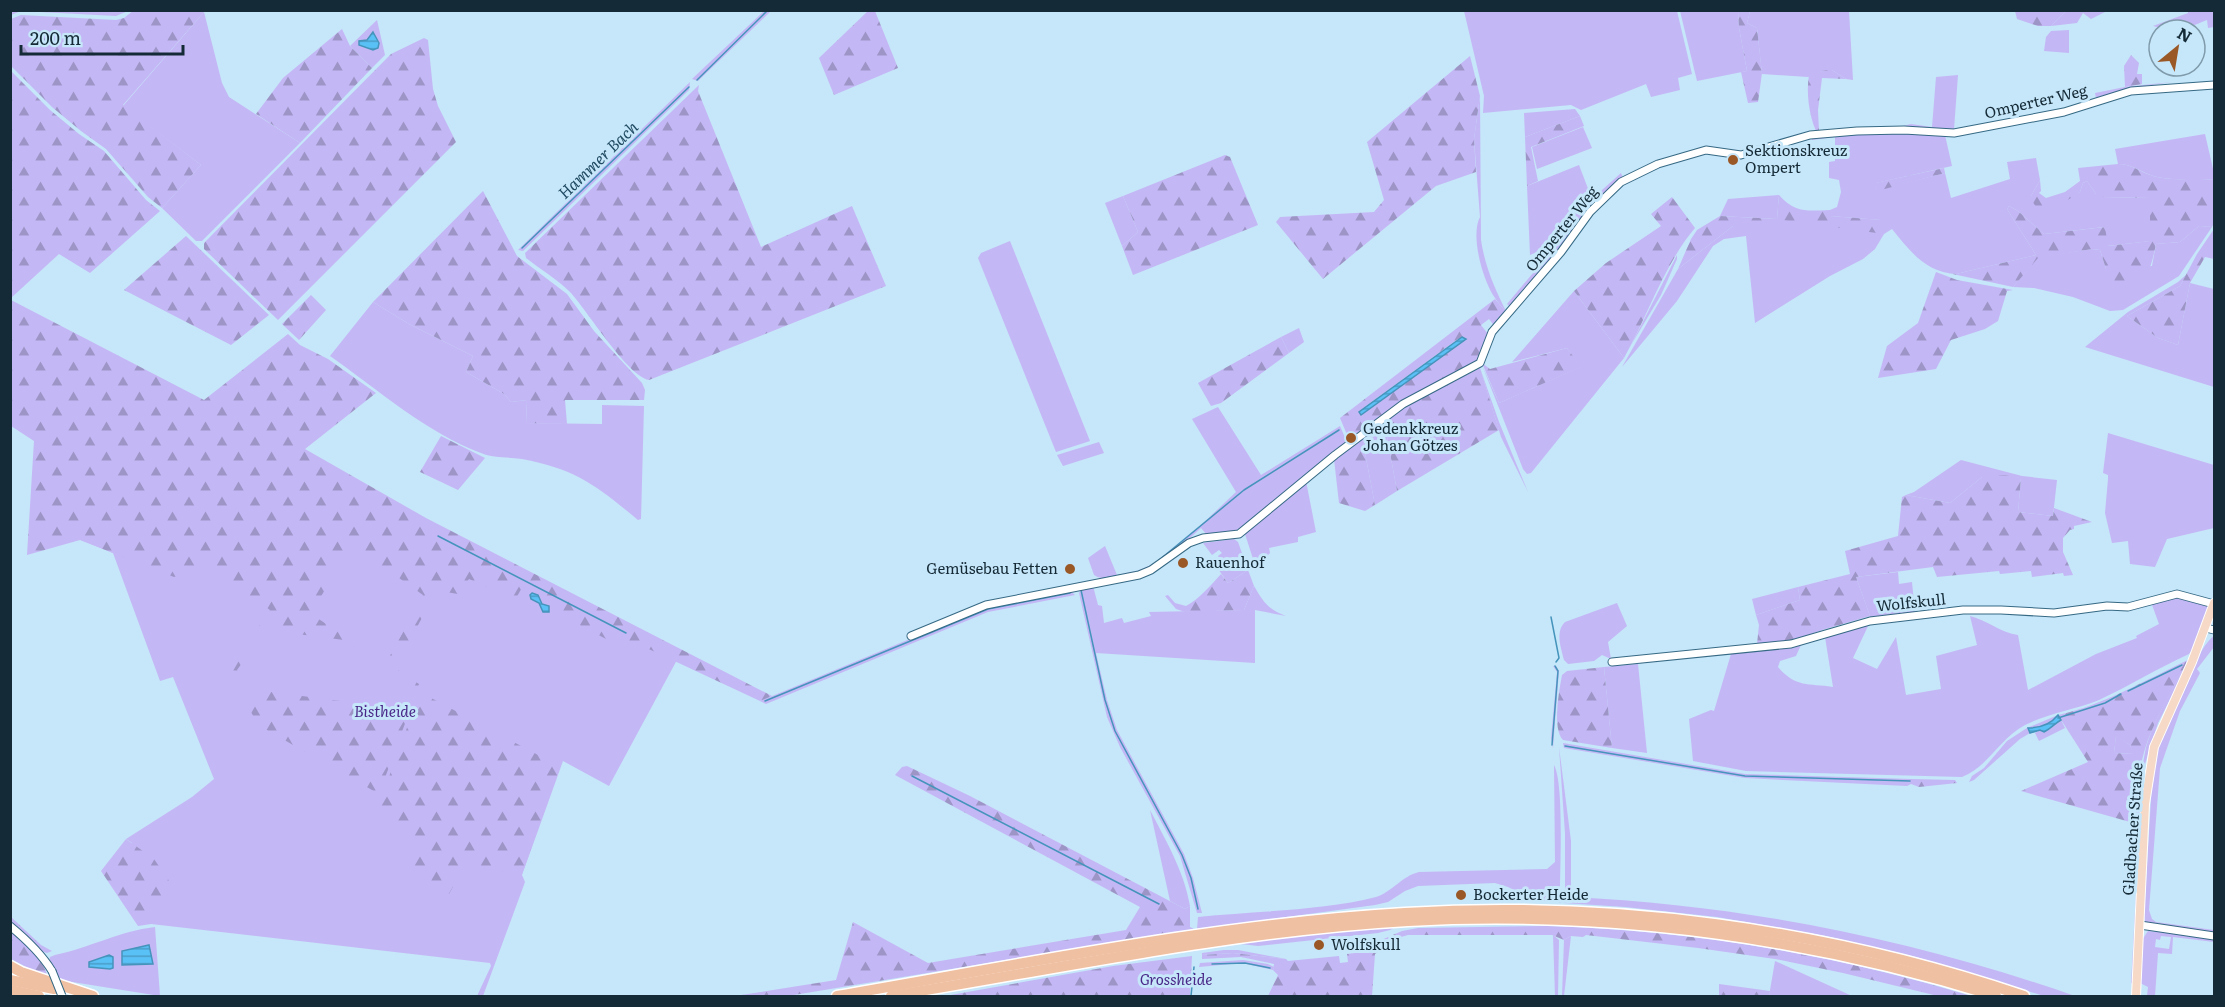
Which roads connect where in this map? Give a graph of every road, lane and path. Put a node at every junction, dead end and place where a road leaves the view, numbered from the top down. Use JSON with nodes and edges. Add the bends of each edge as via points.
{"nodes":[{"id":1,"x":2214,"y":85,"type":"edge"},
{"id":2,"x":2214,"y":603,"type":"edge"},
{"id":3,"x":2210,"y":629,"type":"edge"},
{"id":4,"x":912,"y":636,"type":"dead end"},
{"id":5,"x":1612,"y":662,"type":"dead end"},
{"id":6,"x":2140,"y":925,"type":"junction"},
{"id":7,"x":10,"y":926,"type":"edge"},
{"id":8,"x":2214,"y":936,"type":"edge"},
{"id":9,"x":10,"y":966,"type":"edge"},
{"id":10,"x":10,"y":980,"type":"edge"},
{"id":11,"x":10,"y":990,"type":"edge"},
{"id":12,"x":39,"y":996,"type":"edge"},
{"id":13,"x":62,"y":996,"type":"edge"},
{"id":14,"x":92,"y":996,"type":"edge"},
{"id":15,"x":837,"y":996,"type":"edge"},
{"id":16,"x":891,"y":996,"type":"edge"},
{"id":17,"x":1996,"y":996,"type":"edge"},
{"id":18,"x":2024,"y":996,"type":"edge"},
{"id":19,"x":2136,"y":996,"type":"edge"}],
"edges":[{"from":1,"to":4,"type":"street","name":"Omperter Weg","via":[[2131,92],[2064,112],[1954,133],[1857,131],[1810,135],[1740,155],[1706,150],[1640,171],[1621,182],[1590,212],[1492,332],[1480,363],[1403,404],[1239,534],[1189,543],[1139,575],[986,605]]},
{"from":2,"to":3,"type":"main road","name":"Gladbacher Straße"},
{"from":2,"to":5,"type":"street","name":"Wolfskull","via":[[2176,594],[2128,607],[2054,613],[1963,610],[1870,621],[1791,644]]},
{"from":3,"to":6,"type":"main road","name":"Gladbacher Straße","via":[[2154,747],[2145,804]]},
{"from":6,"to":8,"type":"street"},
{"from":6,"to":19,"type":"main road","name":"Gladbacher Straße"},
{"from":7,"to":13,"type":"street","bridge":true,"via":[[44,957]]},
{"from":9,"to":14,"type":"highway"},
{"from":10,"to":14,"type":"highway"},
{"from":11,"to":12,"type":"highway"},
{"from":15,"to":18,"type":"highway","via":[[1301,922],[1510,910],[1654,917],[1752,930],[1871,952]]},
{"from":16,"to":17,"type":"highway","via":[[1302,931],[1490,919],[1609,922],[1750,938],[1870,961]]}]}
